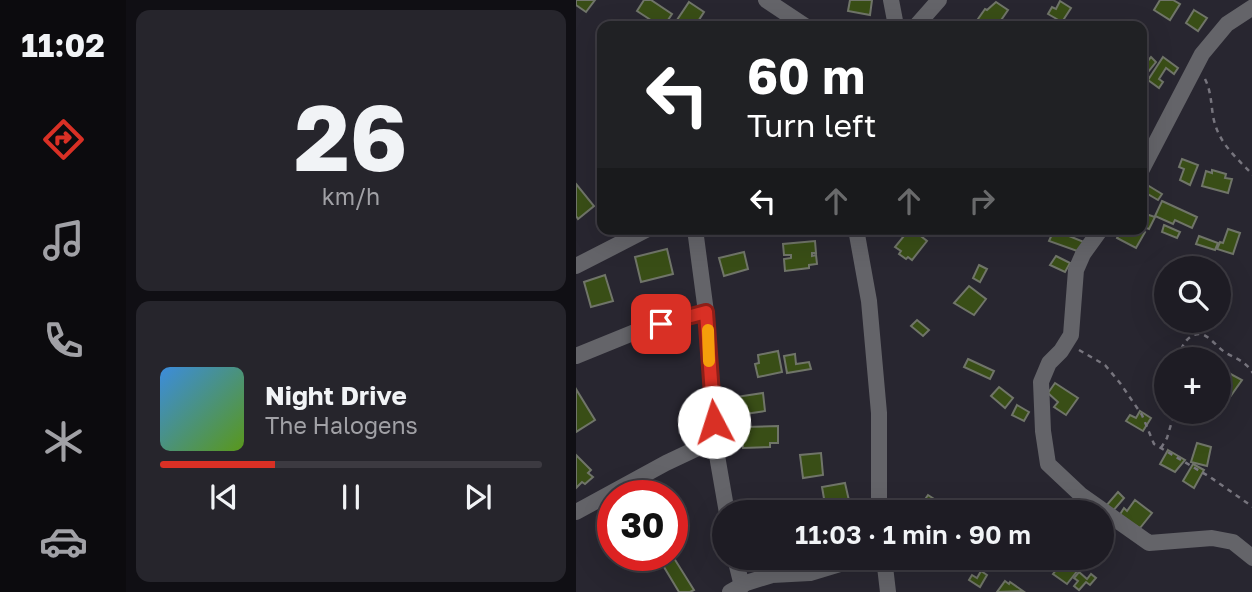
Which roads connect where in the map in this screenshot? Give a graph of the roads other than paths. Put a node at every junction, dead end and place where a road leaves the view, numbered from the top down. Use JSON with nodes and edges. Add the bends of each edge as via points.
{"nodes":[{"id":1,"x":766,"y":0,"type":"edge"},
{"id":2,"x":890,"y":0,"type":"edge"},
{"id":3,"x":939,"y":0,"type":"edge"},
{"id":4,"x":1252,"y":7,"type":"edge"},
{"id":5,"x":798,"y":21,"type":"edge"},
{"id":6,"x":895,"y":21,"type":"edge"},
{"id":7,"x":920,"y":21,"type":"edge"},
{"id":8,"x":1147,"y":160,"type":"edge"},
{"id":9,"x":636,"y":235,"type":"edge"},
{"id":10,"x":696,"y":235,"type":"edge"},
{"id":11,"x":857,"y":235,"type":"edge"},
{"id":12,"x":1097,"y":235,"type":"edge"},
{"id":13,"x":576,"y":266,"type":"edge"},
{"id":14,"x":706,"y":312,"type":"junction"},
{"id":15,"x":576,"y":356,"type":"edge"},
{"id":16,"x":715,"y":444,"type":"junction"},
{"id":17,"x":724,"y":500,"type":"edge"},
{"id":18,"x":879,"y":500,"type":"edge"},
{"id":19,"x":576,"y":512,"type":"edge"},
{"id":20,"x":1252,"y":558,"type":"edge"},
{"id":21,"x":735,"y":570,"type":"edge"},
{"id":22,"x":820,"y":570,"type":"edge"},
{"id":23,"x":885,"y":570,"type":"edge"},
{"id":24,"x":736,"y":589,"type":"edge"},
{"id":25,"x":888,"y":592,"type":"edge"}],
"edges":[{"from":1,"to":5,"type":"street"},
{"from":2,"to":6,"type":"street"},
{"from":3,"to":7,"type":"street"},
{"from":4,"to":8,"type":"street","via":[[1211,41]]},
{"from":9,"to":13,"type":"street"},
{"from":10,"to":14,"type":"street"},
{"from":11,"to":18,"type":"street","via":[[869,301],[879,413]]},
{"from":12,"to":20,"type":"street","via":[[1076,270],[1074,317],[1067,344],[1049,363],[1041,382],[1048,464],[1081,495],[1149,543],[1212,538],[1233,542]]},
{"from":14,"to":15,"type":"street","via":[[635,332]]},
{"from":14,"to":16,"type":"street"},
{"from":16,"to":17,"type":"street"},
{"from":16,"to":19,"type":"street","via":[[666,463]]},
{"from":21,"to":24,"type":"street"},
{"from":22,"to":24,"type":"street","via":[[772,575]]},
{"from":23,"to":25,"type":"street"}]}
